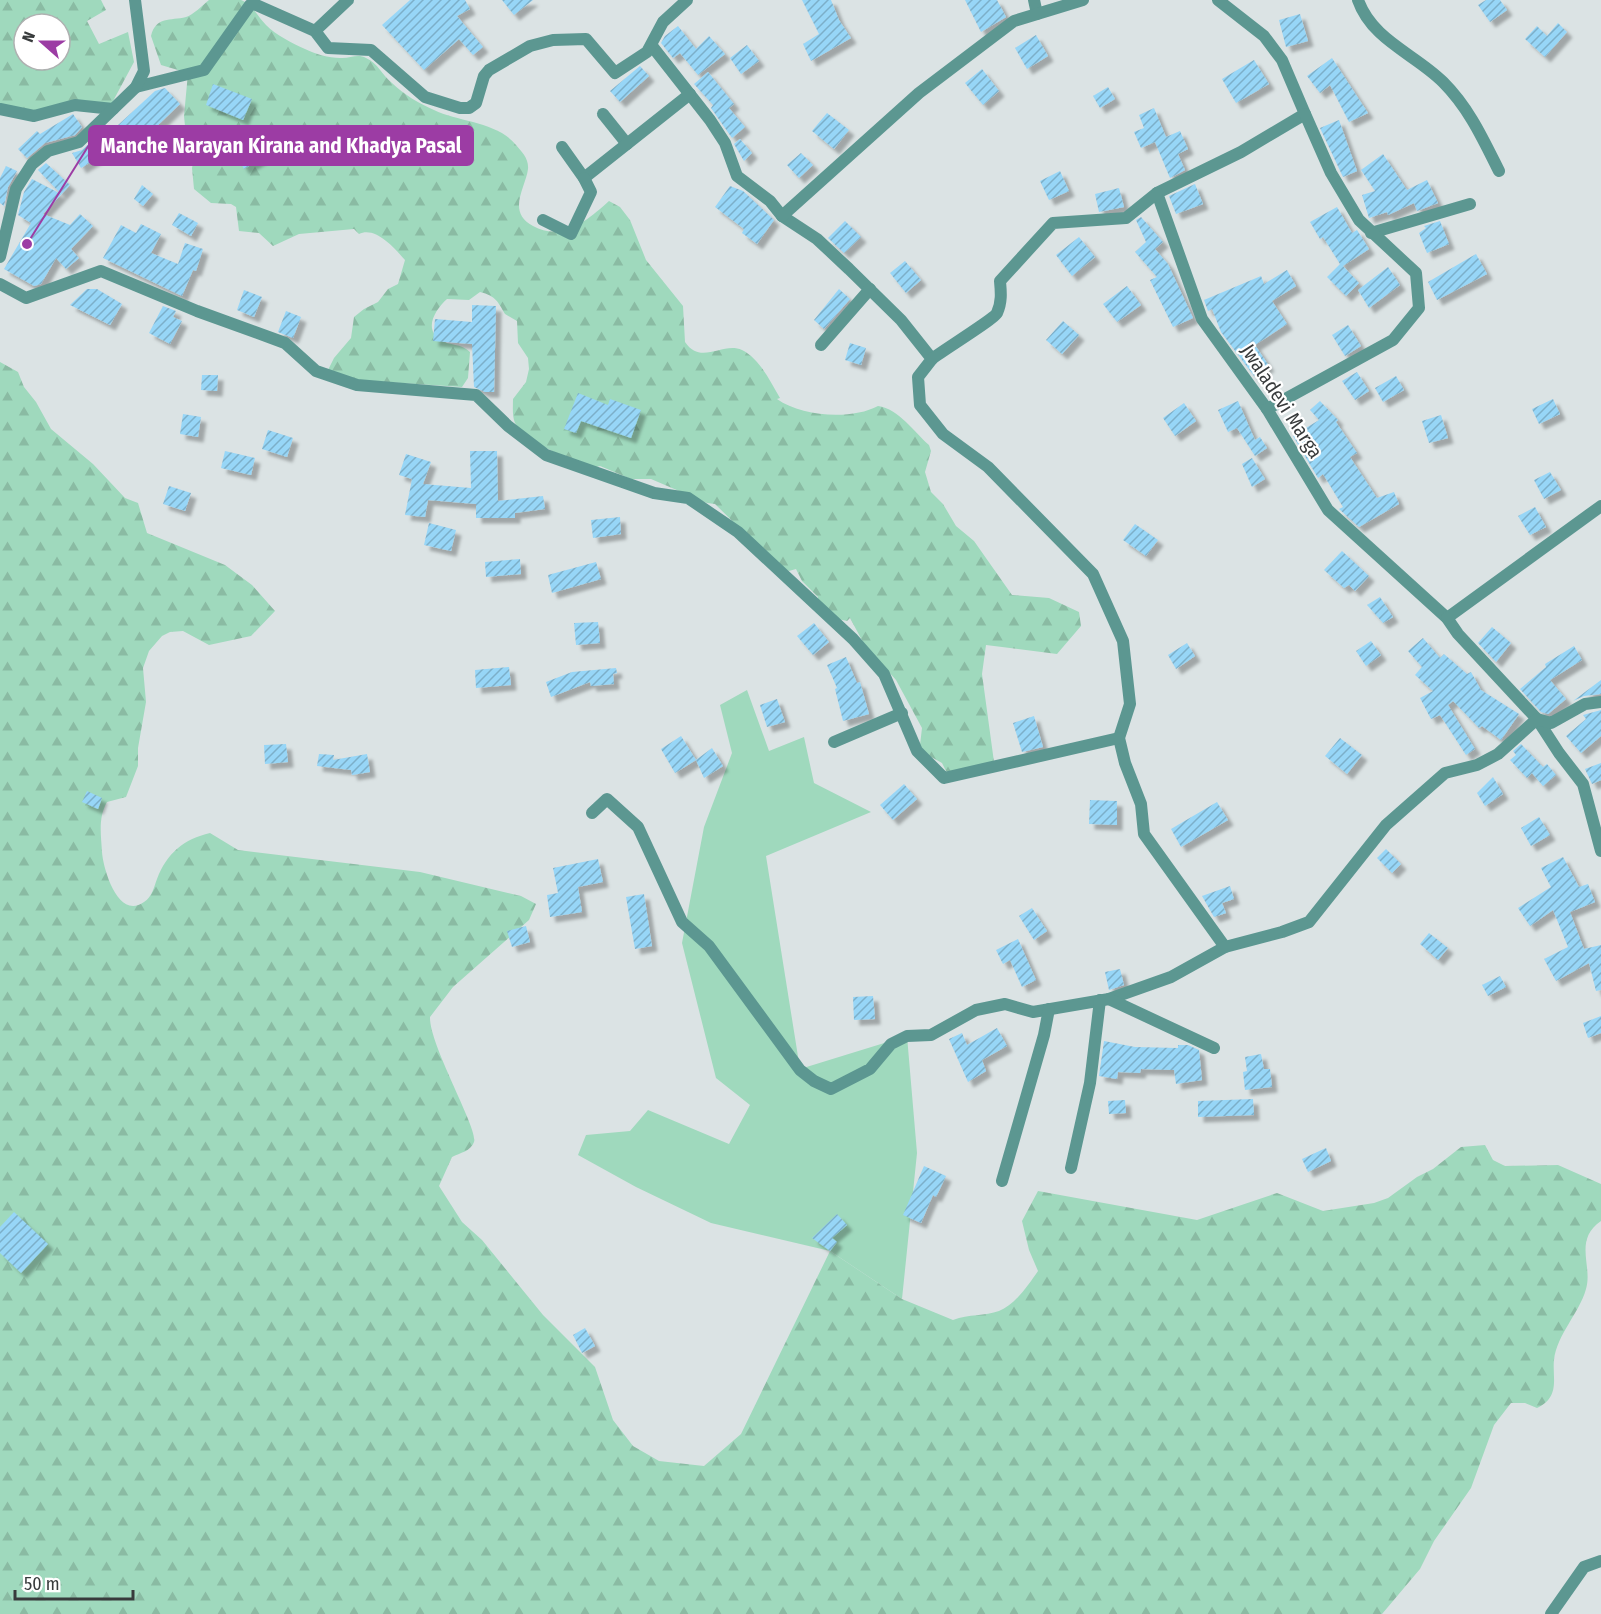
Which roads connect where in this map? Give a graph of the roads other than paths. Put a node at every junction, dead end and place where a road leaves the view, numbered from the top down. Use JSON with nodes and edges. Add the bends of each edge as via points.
{"nodes":[{"id":1,"x":135,"y":0,"type":"edge"},
{"id":2,"x":348,"y":0,"type":"edge"},
{"id":3,"x":687,"y":0,"type":"edge"},
{"id":4,"x":1034,"y":0,"type":"edge"},
{"id":5,"x":1083,"y":0,"type":"edge"},
{"id":6,"x":1218,"y":0,"type":"edge"},
{"id":7,"x":1358,"y":0,"type":"edge"},
{"id":8,"x":1037,"y":14,"type":"junction"},
{"id":9,"x":315,"y":31,"type":"junction"},
{"id":10,"x":652,"y":46,"type":"junction"},
{"id":11,"x":136,"y":87,"type":"junction"},
{"id":12,"x":690,"y":94,"type":"junction"},
{"id":13,"x":0,"y":109,"type":"edge"},
{"id":14,"x":113,"y":109,"type":"junction"},
{"id":15,"x":603,"y":114,"type":"dead end"},
{"id":16,"x":1305,"y":114,"type":"junction"},
{"id":17,"x":627,"y":144,"type":"junction"},
{"id":18,"x":562,"y":147,"type":"dead end"},
{"id":19,"x":1499,"y":171,"type":"dead end"},
{"id":20,"x":584,"y":178,"type":"junction"},
{"id":21,"x":1157,"y":193,"type":"junction"},
{"id":22,"x":1470,"y":204,"type":"dead end"},
{"id":23,"x":782,"y":216,"type":"junction"},
{"id":24,"x":543,"y":220,"type":"dead end"},
{"id":25,"x":1371,"y":233,"type":"junction"},
{"id":26,"x":0,"y":257,"type":"edge"},
{"id":27,"x":0,"y":284,"type":"edge"},
{"id":28,"x":870,"y":289,"type":"junction"},
{"id":29,"x":821,"y":345,"type":"dead end"},
{"id":30,"x":932,"y":359,"type":"junction"},
{"id":31,"x":1267,"y":409,"type":"junction"},
{"id":32,"x":1601,"y":506,"type":"edge"},
{"id":33,"x":1447,"y":618,"type":"junction"},
{"id":34,"x":1601,"y":702,"type":"edge"},
{"id":35,"x":902,"y":713,"type":"junction"},
{"id":36,"x":1537,"y":719,"type":"junction"},
{"id":37,"x":1119,"y":738,"type":"junction"},
{"id":38,"x":834,"y":742,"type":"dead end"},
{"id":39,"x":592,"y":813,"type":"dead end"},
{"id":40,"x":1601,"y":850,"type":"edge"},
{"id":41,"x":1225,"y":947,"type":"junction"},
{"id":42,"x":1105,"y":1000,"type":"junction"},
{"id":43,"x":1049,"y":1009,"type":"junction"},
{"id":44,"x":1214,"y":1048,"type":"dead end"},
{"id":45,"x":1071,"y":1168,"type":"dead end"},
{"id":46,"x":1002,"y":1181,"type":"dead end"},
{"id":47,"x":1601,"y":1560,"type":"edge"},
{"id":48,"x":1551,"y":1614,"type":"edge"}],
"edges":[{"from":1,"to":11,"type":"street","via":[[144,71]]},
{"from":2,"to":9,"type":"street"},
{"from":3,"to":10,"type":"street","via":[[663,22]]},
{"from":4,"to":8,"type":"street"},
{"from":5,"to":8,"type":"street"},
{"from":6,"to":16,"type":"street","via":[[1264,36],[1282,60]]},
{"from":7,"to":19,"type":"street","via":[[1368,21],[1441,81],[1467,109]]},
{"from":8,"to":23,"type":"street","via":[[1014,21],[919,93]]},
{"from":9,"to":10,"type":"street","via":[[328,48],[371,50],[425,97],[460,108],[476,103],[489,70],[530,46],[553,40],[586,39],[615,73]]},
{"from":9,"to":11,"type":"street","via":[[250,5],[204,70]]},
{"from":10,"to":12,"type":"street"},
{"from":11,"to":14,"type":"street"},
{"from":12,"to":17,"type":"street"},
{"from":12,"to":23,"type":"street","via":[[725,143],[737,176],[770,201]]},
{"from":13,"to":14,"type":"street","via":[[34,116],[75,105]]},
{"from":14,"to":26,"type":"street","via":[[80,142],[48,151],[32,164],[16,189]]},
{"from":15,"to":17,"type":"street"},
{"from":16,"to":21,"type":"street","via":[[1241,152]]},
{"from":16,"to":25,"type":"street","via":[[1331,172]]},
{"from":17,"to":20,"type":"street"},
{"from":18,"to":20,"type":"street"},
{"from":20,"to":24,"type":"street","via":[[591,192],[571,234]]},
{"from":21,"to":30,"type":"street","via":[[1126,218],[1053,223],[1000,281],[1001,300],[996,316]]},
{"from":21,"to":31,"type":"street","name":"Jwaladevi Marga","via":[[1202,319]]},
{"from":22,"to":25,"type":"street"},
{"from":23,"to":28,"type":"street","via":[[817,239]]},
{"from":25,"to":31,"type":"street","via":[[1416,273],[1419,308],[1393,340]]},
{"from":27,"to":35,"type":"street","via":[[26,298],[101,271],[285,343],[315,371],[357,386],[476,395],[546,455],[654,493],[688,498],[738,532],[853,639],[884,674]]},
{"from":28,"to":29,"type":"street"},
{"from":28,"to":30,"type":"street"},
{"from":30,"to":37,"type":"street","via":[[918,376],[920,405],[943,434],[988,467],[1093,574],[1123,641],[1130,704]]},
{"from":31,"to":33,"type":"street","name":"Jwaladevi Marga","via":[[1328,510]]},
{"from":32,"to":33,"type":"street"},
{"from":33,"to":36,"type":"street","name":"Jwaladevi Marga"},
{"from":34,"to":36,"type":"street","via":[[1585,704],[1551,723]]},
{"from":35,"to":37,"type":"street","via":[[917,751],[944,778]]},
{"from":35,"to":38,"type":"street"},
{"from":36,"to":40,"type":"street","name":"Jwaladevi Marga","via":[[1583,784]]},
{"from":36,"to":41,"type":"street","via":[[1498,754],[1477,765],[1445,773],[1386,825],[1309,922]]},
{"from":37,"to":41,"type":"street","via":[[1141,804],[1143,834]]},
{"from":39,"to":43,"type":"street","via":[[607,799],[638,828],[682,922],[709,946],[800,1070],[831,1089],[870,1069],[891,1044],[907,1036],[931,1035],[976,1010],[1005,1004],[1033,1012]]},
{"from":41,"to":42,"type":"street","via":[[1171,977]]},
{"from":42,"to":43,"type":"street"},
{"from":42,"to":44,"type":"street"},
{"from":42,"to":45,"type":"street"},
{"from":43,"to":46,"type":"street"},
{"from":47,"to":48,"type":"street","via":[[1584,1567]]}]}
